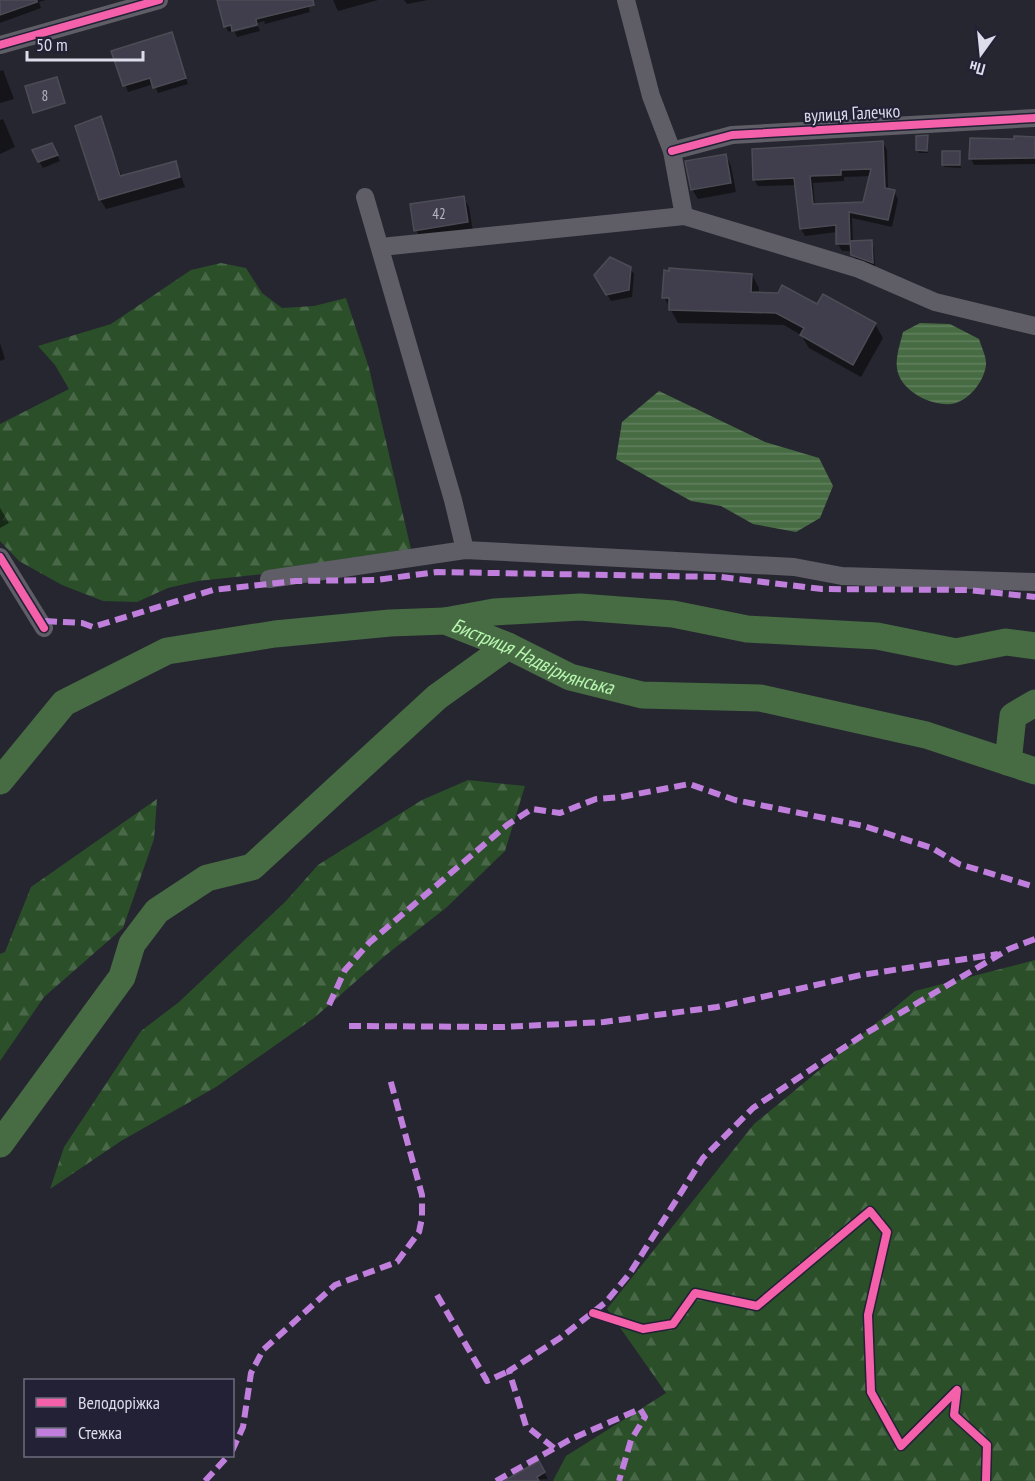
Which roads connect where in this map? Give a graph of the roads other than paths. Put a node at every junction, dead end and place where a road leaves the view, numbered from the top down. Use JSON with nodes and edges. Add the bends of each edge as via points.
{"nodes":[{"id":1,"x":159,"y":0,"type":"edge"},
{"id":2,"x":626,"y":0,"type":"edge"},
{"id":3,"x":0,"y":45,"type":"edge"},
{"id":4,"x":1035,"y":118,"type":"edge"},
{"id":5,"x":672,"y":151,"type":"junction"},
{"id":6,"x":365,"y":197,"type":"dead end"},
{"id":7,"x":684,"y":216,"type":"junction"},
{"id":8,"x":381,"y":247,"type":"junction"},
{"id":9,"x":1035,"y":326,"type":"edge"},
{"id":10,"x":465,"y":550,"type":"junction"},
{"id":11,"x":0,"y":557,"type":"edge"},
{"id":12,"x":269,"y":579,"type":"dead end"},
{"id":13,"x":1035,"y":582,"type":"edge"},
{"id":14,"x":44,"y":628,"type":"dead end"}],
"edges":[{"from":1,"to":3,"type":"street"},
{"from":2,"to":5,"type":"street","via":[[651,96]]},
{"from":4,"to":5,"type":"street","name":"вулиця Галечко","via":[[732,135]]},
{"from":5,"to":7,"type":"street"},
{"from":6,"to":8,"type":"street"},
{"from":7,"to":8,"type":"street"},
{"from":7,"to":9,"type":"street","via":[[859,269],[935,302]]},
{"from":8,"to":10,"type":"street"},
{"from":10,"to":12,"type":"street"},
{"from":10,"to":13,"type":"street","via":[[794,567],[842,576]]},
{"from":11,"to":14,"type":"street"}]}
